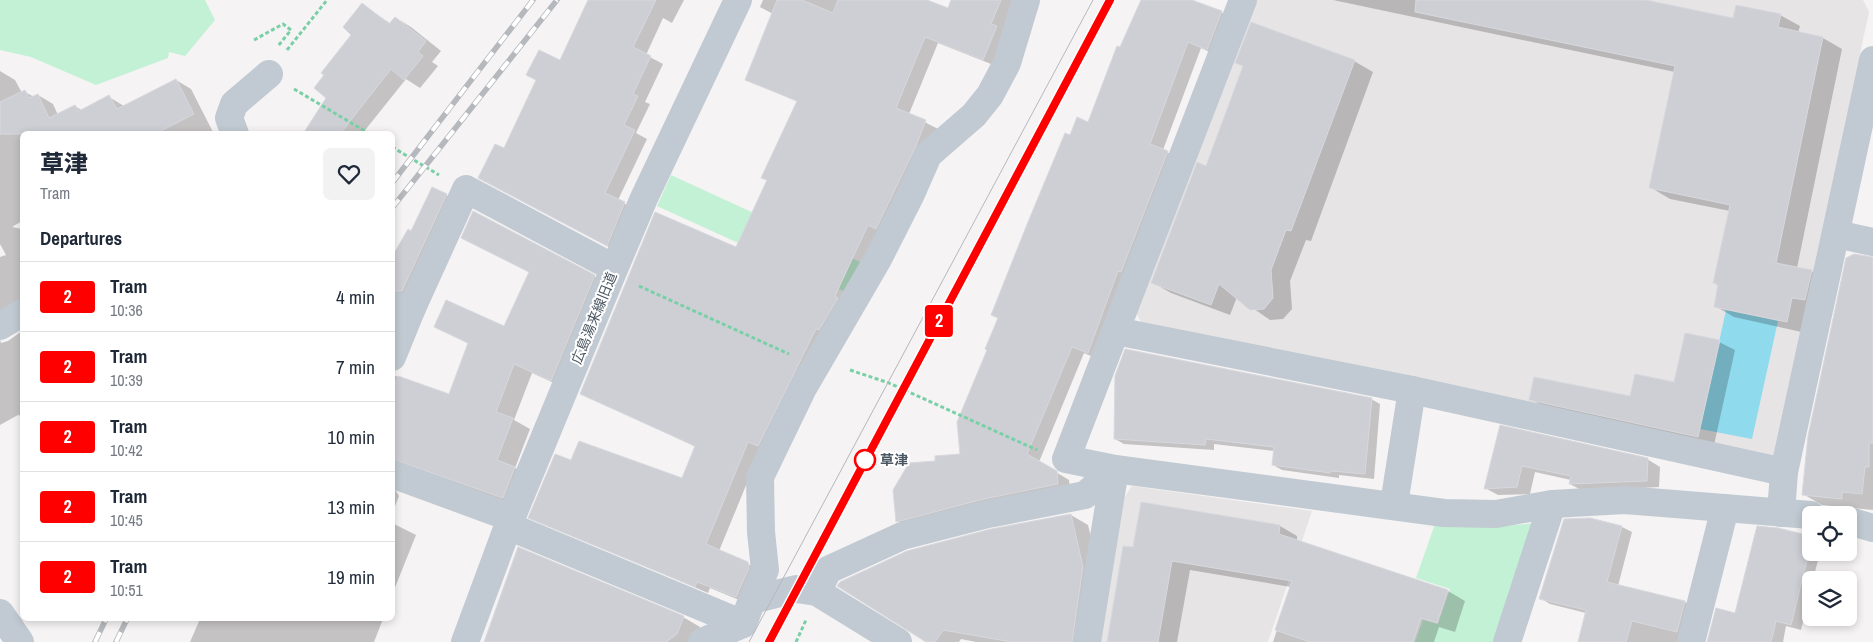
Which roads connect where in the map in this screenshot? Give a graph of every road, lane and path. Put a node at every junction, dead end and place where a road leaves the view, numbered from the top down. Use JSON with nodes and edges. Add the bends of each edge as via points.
{"nodes":[{"id":1,"x":327,"y":0,"type":"edge"},
{"id":2,"x":738,"y":0,"type":"edge"},
{"id":3,"x":1026,"y":0,"type":"edge"},
{"id":4,"x":1243,"y":0,"type":"edge"},
{"id":5,"x":291,"y":30,"type":"dead end"},
{"id":6,"x":254,"y":40,"type":"dead end"},
{"id":7,"x":1873,"y":60,"type":"edge"},
{"id":8,"x":269,"y":74,"type":"junction"},
{"id":9,"x":234,"y":131,"type":"edge"},
{"id":10,"x":365,"y":131,"type":"edge"},
{"id":11,"x":395,"y":149,"type":"edge"},
{"id":12,"x":466,"y":189,"type":"junction"},
{"id":13,"x":1836,"y":234,"type":"junction"},
{"id":14,"x":1873,"y":242,"type":"edge"},
{"id":15,"x":614,"y":268,"type":"junction"},
{"id":16,"x":402,"y":307,"type":"edge"},
{"id":17,"x":20,"y":314,"type":"edge"},
{"id":18,"x":0,"y":326,"type":"edge"},
{"id":19,"x":1116,"y":331,"type":"junction"},
{"id":20,"x":395,"y":341,"type":"edge"},
{"id":21,"x":1412,"y":390,"type":"junction"},
{"id":22,"x":1115,"y":469,"type":"junction"},
{"id":23,"x":1784,"y":472,"type":"junction"},
{"id":24,"x":395,"y":475,"type":"edge"},
{"id":25,"x":1394,"y":504,"type":"junction"},
{"id":26,"x":1552,"y":504,"type":"junction"},
{"id":27,"x":1725,"y":508,"type":"junction"},
{"id":28,"x":1781,"y":513,"type":"junction"},
{"id":29,"x":1802,"y":514,"type":"edge"},
{"id":30,"x":510,"y":522,"type":"junction"},
{"id":31,"x":1857,"y":523,"type":"edge"},
{"id":32,"x":1873,"y":528,"type":"edge"},
{"id":33,"x":817,"y":592,"type":"junction"},
{"id":34,"x":748,"y":612,"type":"junction"},
{"id":35,"x":0,"y":613,"type":"edge"},
{"id":36,"x":20,"y":642,"type":"edge"},
{"id":37,"x":465,"y":642,"type":"edge"},
{"id":38,"x":702,"y":642,"type":"edge"},
{"id":39,"x":898,"y":642,"type":"edge"},
{"id":40,"x":1087,"y":642,"type":"edge"},
{"id":41,"x":1507,"y":642,"type":"edge"},
{"id":42,"x":1691,"y":642,"type":"edge"}],
"edges":[{"from":1,"to":8,"type":"path"},
{"from":2,"to":15,"type":"street","name":"広島湯来線旧道"},
{"from":3,"to":34,"type":"street","via":[[1007,63],[990,95],[974,115],[928,155],[886,243],[802,388],[760,477],[765,570]]},
{"from":4,"to":19,"type":"street"},
{"from":5,"to":6,"type":"path","via":[[284,24]]},
{"from":7,"to":13,"type":"street"},
{"from":8,"to":9,"type":"street","via":[[234,104],[229,118]]},
{"from":8,"to":10,"type":"path"},
{"from":11,"to":12,"type":"path"},
{"from":12,"to":15,"type":"street"},
{"from":12,"to":16,"type":"street"},
{"from":13,"to":14,"type":"street"},
{"from":13,"to":23,"type":"street"},
{"from":15,"to":30,"type":"street","name":"広島湯来線旧道"},
{"from":16,"to":20,"type":"street"},
{"from":17,"to":18,"type":"street"},
{"from":19,"to":21,"type":"street"},
{"from":19,"to":22,"type":"street","via":[[1066,459]]},
{"from":21,"to":23,"type":"street"},
{"from":21,"to":25,"type":"street"},
{"from":22,"to":25,"type":"street"},
{"from":22,"to":33,"type":"street","via":[[1085,495],[988,514],[902,536],[828,570]]},
{"from":22,"to":40,"type":"street"},
{"from":23,"to":28,"type":"street"},
{"from":24,"to":30,"type":"street"},
{"from":25,"to":26,"type":"street","via":[[1444,513],[1496,514]]},
{"from":26,"to":27,"type":"street","via":[[1624,500]]},
{"from":26,"to":41,"type":"street"},
{"from":27,"to":28,"type":"street"},
{"from":27,"to":42,"type":"street"},
{"from":28,"to":29,"type":"street"},
{"from":30,"to":34,"type":"street"},
{"from":30,"to":37,"type":"street","name":"広島湯来線旧道"},
{"from":31,"to":32,"type":"street"},
{"from":33,"to":34,"type":"street","via":[[796,589]]},
{"from":33,"to":39,"type":"street"},
{"from":34,"to":38,"type":"street"},
{"from":35,"to":36,"type":"street"}]}
